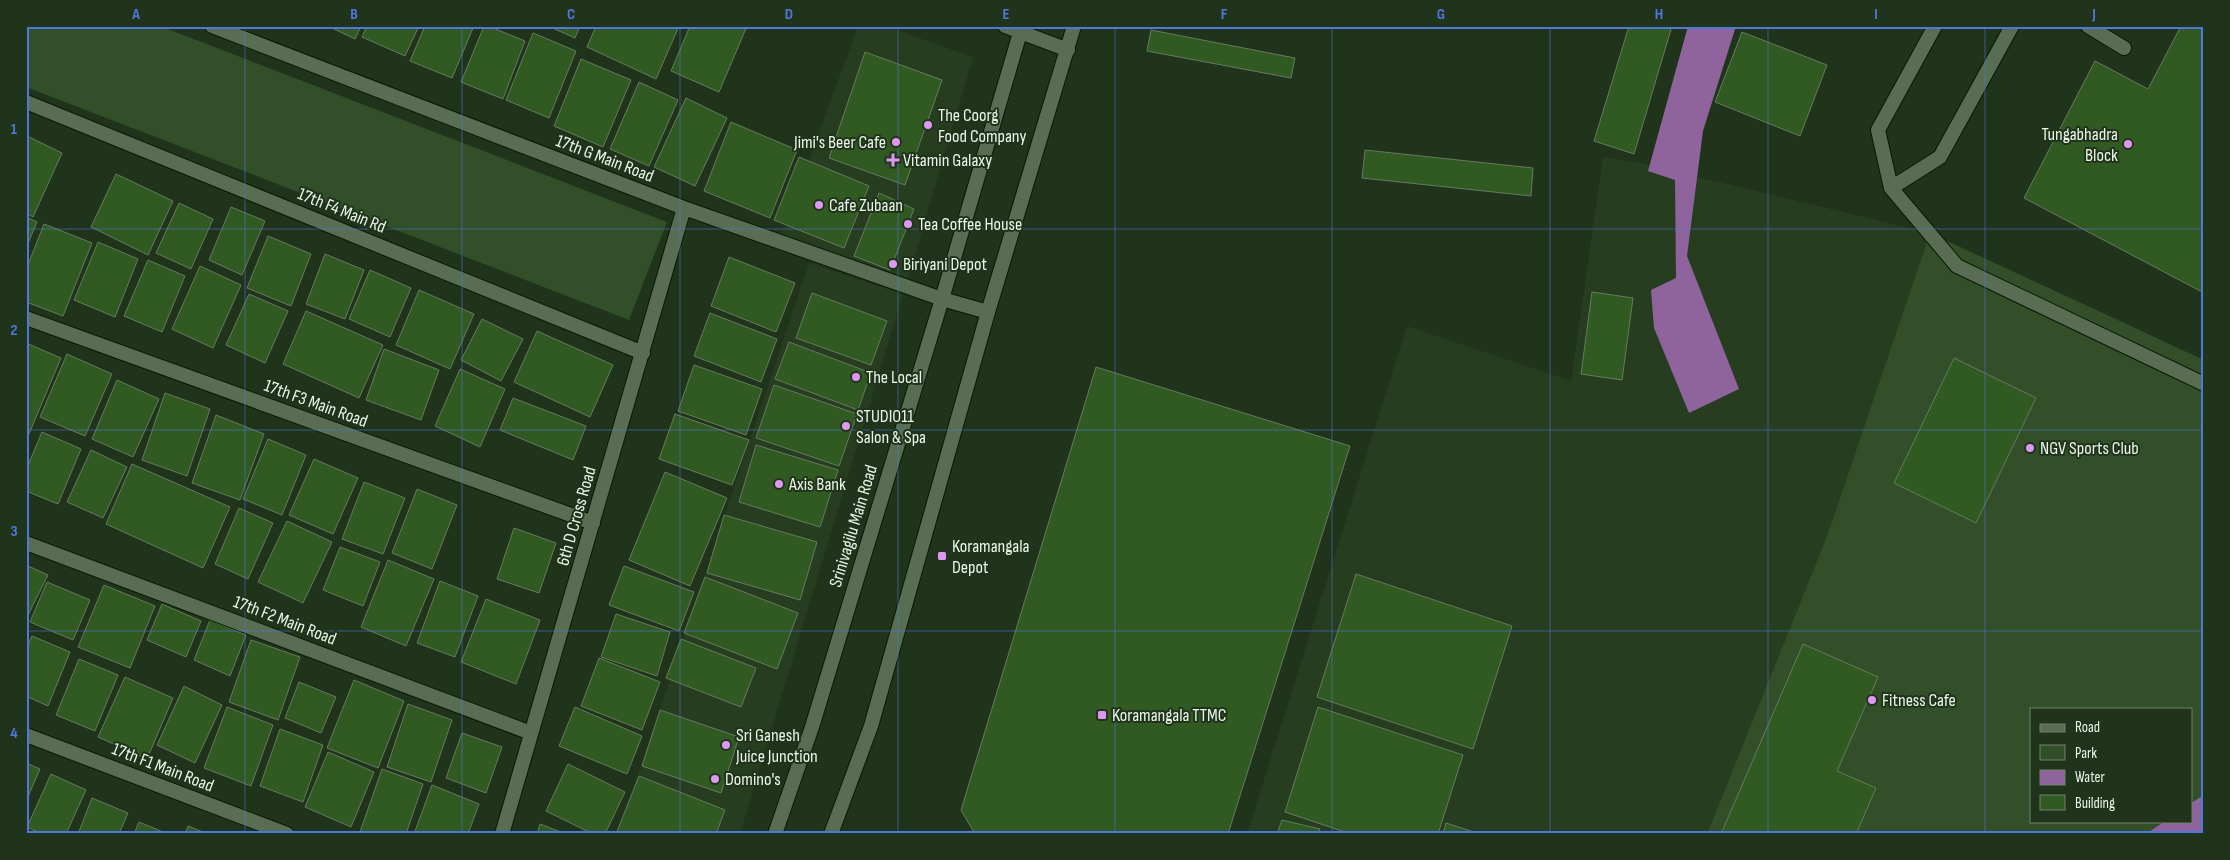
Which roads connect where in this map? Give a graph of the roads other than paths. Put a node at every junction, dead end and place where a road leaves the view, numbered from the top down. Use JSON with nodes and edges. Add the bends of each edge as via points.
{"nodes":[{"id":1,"x":212,"y":26,"type":"edge"},
{"id":2,"x":1005,"y":26,"type":"edge"},
{"id":3,"x":1074,"y":26,"type":"edge"},
{"id":4,"x":1935,"y":26,"type":"edge"},
{"id":5,"x":2012,"y":26,"type":"edge"},
{"id":6,"x":2088,"y":26,"type":"edge"},
{"id":7,"x":1021,"y":29,"type":"edge"},
{"id":8,"x":2124,"y":48,"type":"dead end"},
{"id":9,"x":1068,"y":50,"type":"junction"},
{"id":10,"x":26,"y":102,"type":"edge"},
{"id":11,"x":1891,"y":188,"type":"junction"},
{"id":12,"x":684,"y":208,"type":"junction"},
{"id":13,"x":942,"y":299,"type":"junction"},
{"id":14,"x":988,"y":312,"type":"junction"},
{"id":15,"x":26,"y":318,"type":"edge"},
{"id":16,"x":643,"y":353,"type":"junction"},
{"id":17,"x":2204,"y":384,"type":"edge"},
{"id":18,"x":593,"y":523,"type":"junction"},
{"id":19,"x":26,"y":542,"type":"edge"},
{"id":20,"x":531,"y":733,"type":"junction"},
{"id":21,"x":26,"y":735,"type":"edge"},
{"id":22,"x":287,"y":834,"type":"edge"},
{"id":23,"x":502,"y":834,"type":"edge"},
{"id":24,"x":776,"y":834,"type":"edge"},
{"id":25,"x":831,"y":834,"type":"edge"}],
"edges":[{"from":1,"to":12,"type":"street","name":"17th G Main Road"},
{"from":2,"to":7,"type":"street"},
{"from":3,"to":9,"type":"street"},
{"from":4,"to":11,"type":"street","via":[[1878,130]]},
{"from":5,"to":11,"type":"street","via":[[1940,157]]},
{"from":6,"to":8,"type":"street"},
{"from":7,"to":9,"type":"street"},
{"from":7,"to":13,"type":"street","name":"Srinivagilu Main Road"},
{"from":9,"to":14,"type":"street"},
{"from":10,"to":16,"type":"street","name":"17th F4 Main Rd"},
{"from":11,"to":17,"type":"street","via":[[1957,266]]},
{"from":12,"to":13,"type":"street","name":"17th G Main Road"},
{"from":12,"to":16,"type":"street","name":"6th D Cross Road"},
{"from":13,"to":14,"type":"street","name":"17th G Main Road"},
{"from":13,"to":24,"type":"street","name":"Srinivagilu Main Road","via":[[812,727]]},
{"from":14,"to":25,"type":"street","via":[[871,726]]},
{"from":15,"to":18,"type":"street","name":"17th F3 Main Road"},
{"from":16,"to":18,"type":"street","name":"6th D Cross Road"},
{"from":18,"to":20,"type":"street","name":"6th D Cross Road"},
{"from":19,"to":20,"type":"street","name":"17th F2 Main Road"},
{"from":20,"to":23,"type":"street","name":"6th D Cross Road"},
{"from":21,"to":22,"type":"street","name":"17th F1 Main Road"}]}
